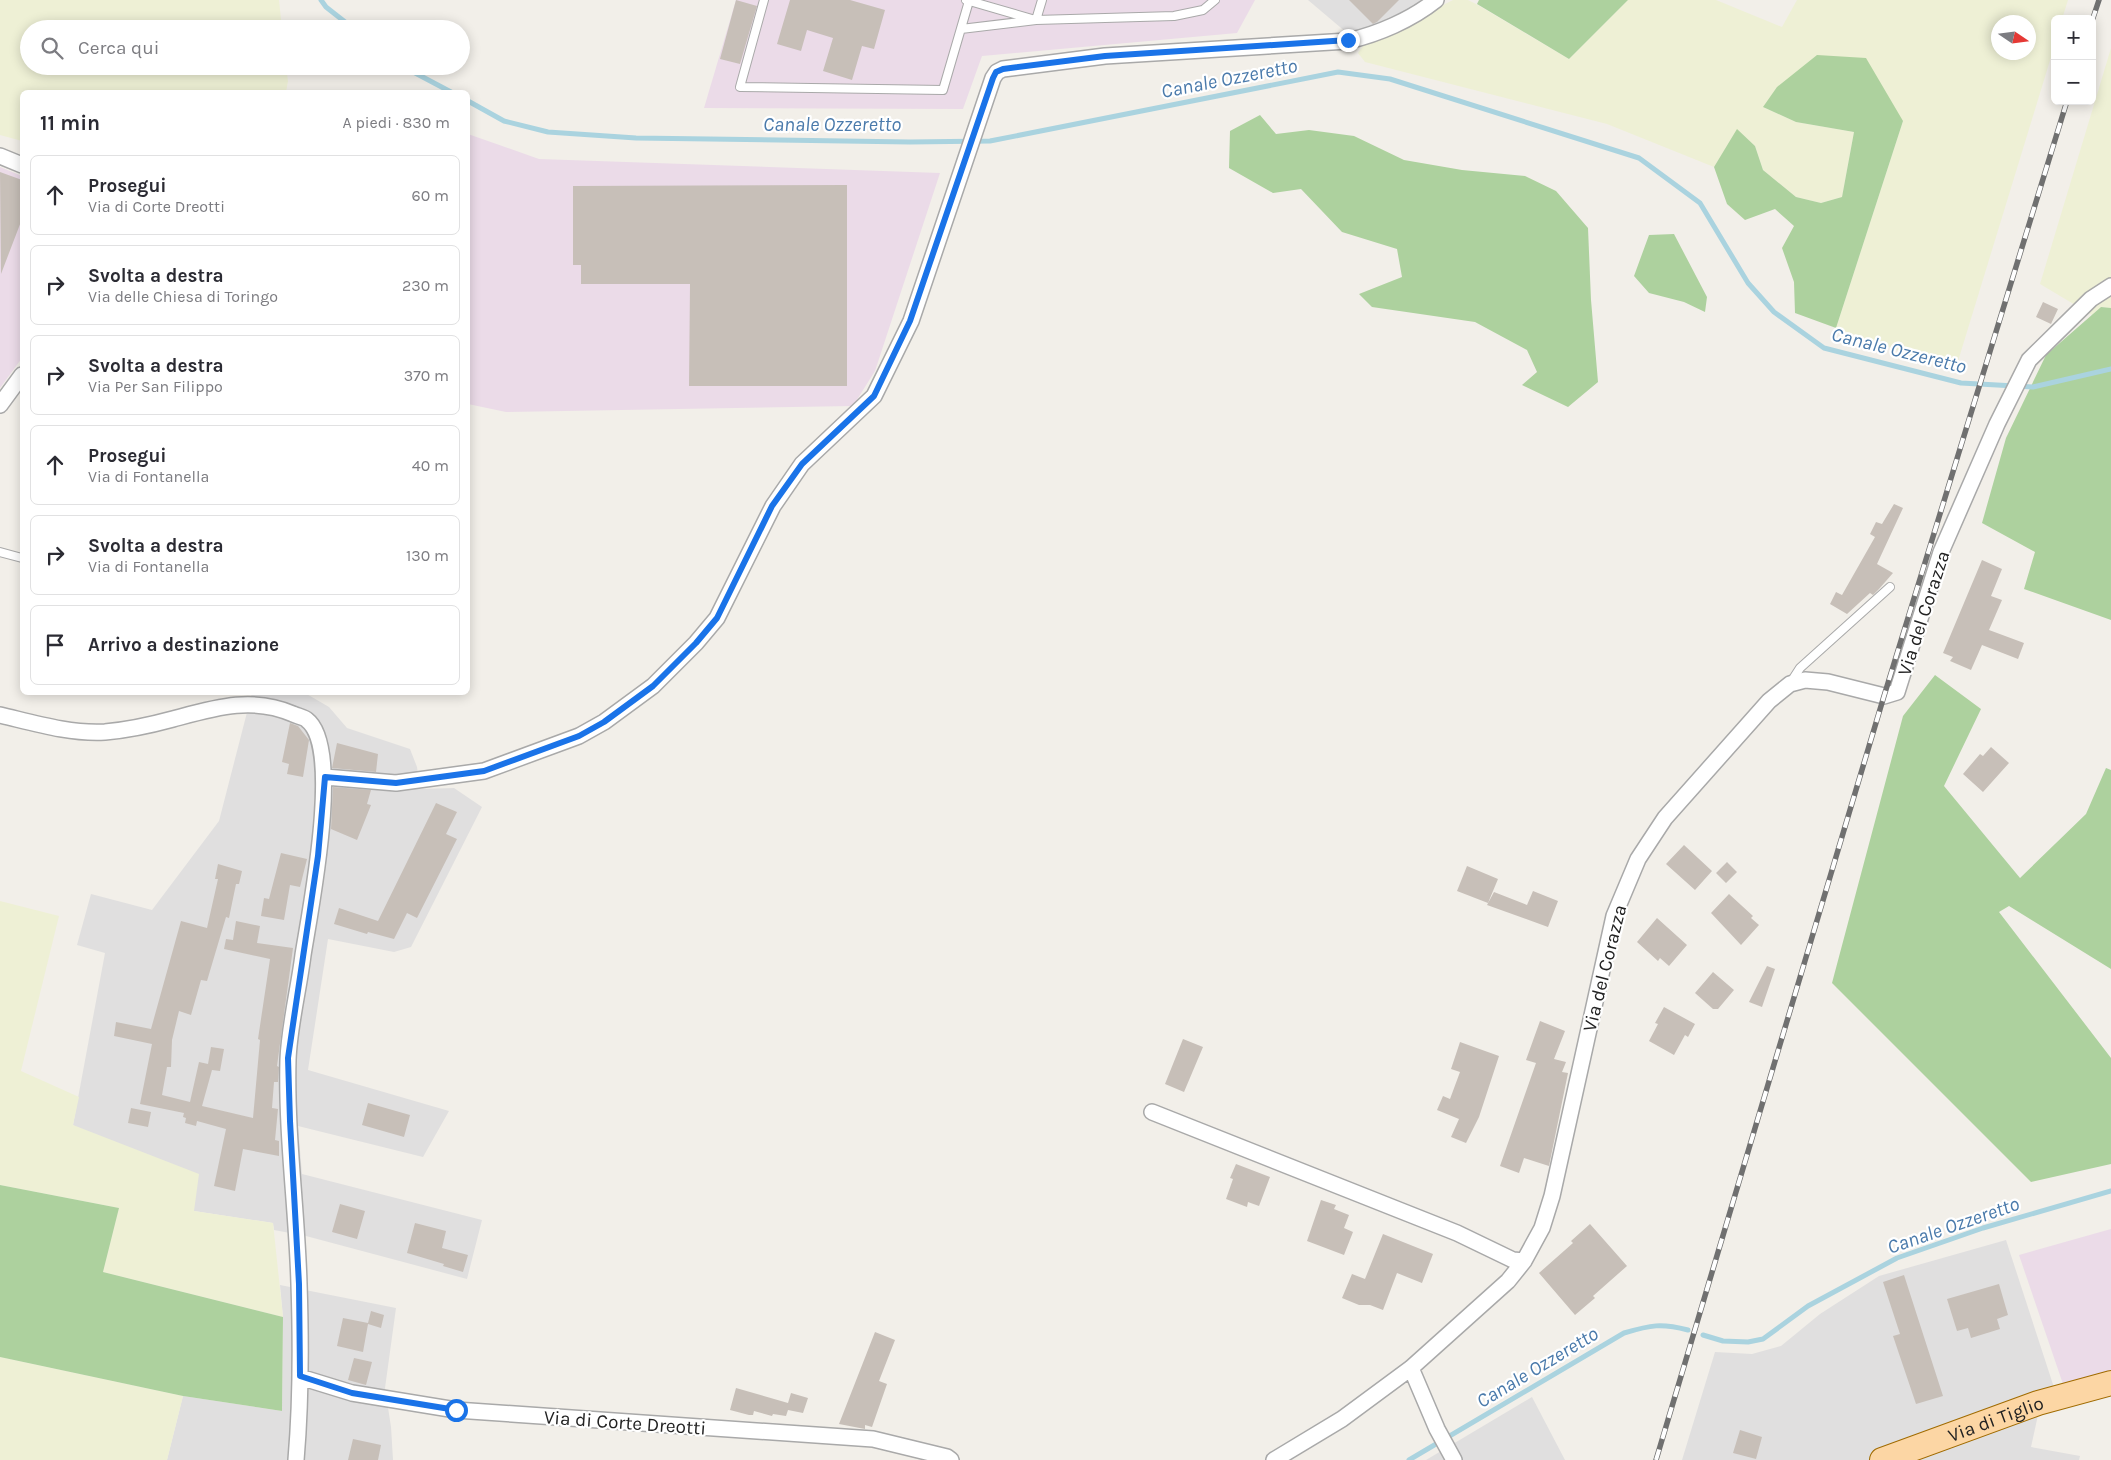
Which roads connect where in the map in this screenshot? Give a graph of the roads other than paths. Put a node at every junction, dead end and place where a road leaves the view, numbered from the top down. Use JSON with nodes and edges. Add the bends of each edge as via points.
{"nodes":[{"id":1,"x":764,"y":0,"type":"edge"},
{"id":2,"x":1042,"y":0,"type":"edge"},
{"id":3,"x":1215,"y":0,"type":"edge"},
{"id":4,"x":1436,"y":0,"type":"edge"},
{"id":5,"x":967,"y":1,"type":"edge"},
{"id":6,"x":1036,"y":20,"type":"junction"},
{"id":7,"x":961,"y":29,"type":"junction"},
{"id":8,"x":0,"y":156,"type":"edge"},
{"id":9,"x":20,"y":164,"type":"edge"},
{"id":10,"x":2111,"y":286,"type":"edge"},
{"id":11,"x":20,"y":378,"type":"edge"},
{"id":12,"x":0,"y":405,"type":"edge"},
{"id":13,"x":0,"y":552,"type":"edge"},
{"id":14,"x":20,"y":557,"type":"edge"},
{"id":15,"x":1890,"y":587,"type":"dead end"},
{"id":16,"x":1790,"y":684,"type":"junction"},
{"id":17,"x":0,"y":715,"type":"edge"},
{"id":18,"x":325,"y":777,"type":"junction"},
{"id":19,"x":1152,"y":1112,"type":"dead end"},
{"id":20,"x":1524,"y":1261,"type":"junction"},
{"id":21,"x":1411,"y":1368,"type":"junction"},
{"id":22,"x":300,"y":1376,"type":"junction"},
{"id":23,"x":2111,"y":1383,"type":"edge"},
{"id":24,"x":1453,"y":1458,"type":"edge"},
{"id":25,"x":296,"y":1460,"type":"edge"},
{"id":26,"x":952,"y":1460,"type":"edge"},
{"id":27,"x":1274,"y":1460,"type":"edge"},
{"id":28,"x":1882,"y":1460,"type":"edge"}],
"edges":[{"from":1,"to":7,"type":"lane","via":[[740,87],[943,90]]},
{"from":2,"to":6,"type":"lane"},
{"from":3,"to":6,"type":"lane","via":[[1203,10],[1174,16]]},
{"from":4,"to":18,"type":"street","via":[[1397,23],[1348,40],[1105,56],[996,72],[910,321],[874,396],[802,464],[772,506],[717,618],[696,643],[653,686],[604,722],[579,736],[484,771],[396,783]]},
{"from":5,"to":6,"type":"lane"},
{"from":5,"to":7,"type":"lane"},
{"from":6,"to":7,"type":"lane"},
{"from":8,"to":9,"type":"street"},
{"from":10,"to":16,"type":"street","name":"Via del Corazza","via":[[2091,299],[2028,360],[1942,552],[1897,692],[1884,696],[1828,682],[1805,680]]},
{"from":11,"to":12,"type":"street"},
{"from":13,"to":14,"type":"lane"},
{"from":15,"to":16,"type":"lane","via":[[1800,668]]},
{"from":16,"to":20,"type":"street","name":"Via del Corazza","via":[[1769,701],[1666,818],[1638,859],[1614,916],[1554,1188],[1542,1228]]},
{"from":17,"to":18,"type":"street","via":[[66,730],[102,732],[133,728],[232,704],[257,704],[282,709],[308,720],[318,736]]},
{"from":18,"to":22,"type":"street","via":[[318,856],[288,1058]]},
{"from":19,"to":20,"type":"street","via":[[1457,1233],[1513,1260]]},
{"from":20,"to":21,"type":"street","name":"Via del Corazza","via":[[1508,1281]]},
{"from":21,"to":24,"type":"street"},
{"from":21,"to":27,"type":"street","via":[[1342,1419]]},
{"from":22,"to":25,"type":"street"},
{"from":22,"to":26,"type":"street","name":"Via di Corte Dreotti","via":[[352,1393],[456,1410],[873,1439]]},
{"from":23,"to":28,"type":"main road","name":"Via di Tiglio","via":[[2038,1403]]}]}
